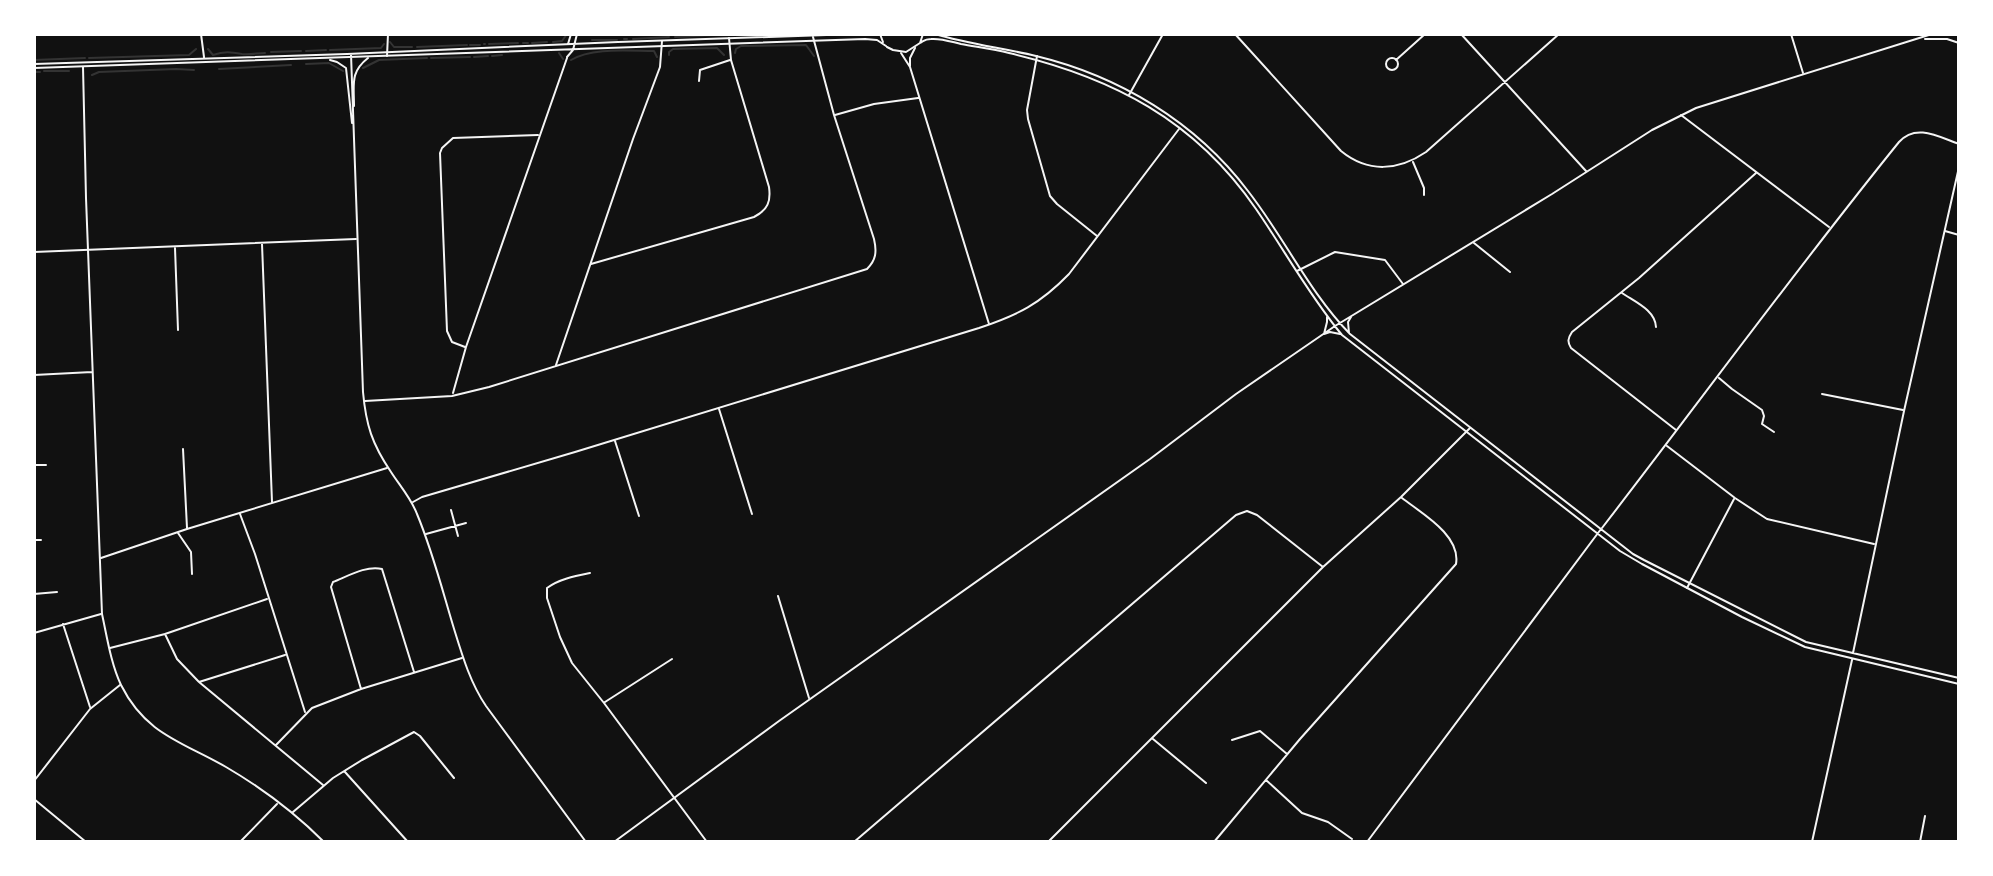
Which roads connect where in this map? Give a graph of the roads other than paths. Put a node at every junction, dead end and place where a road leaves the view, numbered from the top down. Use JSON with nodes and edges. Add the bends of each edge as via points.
{"nodes":[{"id":1,"x":201,"y":34,"type":"edge"},
{"id":2,"x":388,"y":34,"type":"edge"},
{"id":3,"x":571,"y":34,"type":"edge"},
{"id":4,"x":577,"y":34,"type":"edge"},
{"id":5,"x":855,"y":34,"type":"edge"},
{"id":6,"x":880,"y":34,"type":"edge"},
{"id":7,"x":923,"y":34,"type":"edge"},
{"id":8,"x":935,"y":34,"type":"edge"},
{"id":9,"x":1163,"y":34,"type":"edge"},
{"id":10,"x":1235,"y":34,"type":"edge"},
{"id":11,"x":1425,"y":34,"type":"edge"},
{"id":12,"x":1461,"y":34,"type":"edge"},
{"id":13,"x":1559,"y":34,"type":"edge"},
{"id":14,"x":1791,"y":34,"type":"edge"},
{"id":15,"x":1932,"y":34,"type":"edge"},
{"id":16,"x":813,"y":36,"type":"edge"},
{"id":17,"x":729,"y":38,"type":"junction"},
{"id":18,"x":1920,"y":39,"type":"junction"},
{"id":19,"x":662,"y":41,"type":"junction"},
{"id":20,"x":813,"y":41,"type":"junction"},
{"id":21,"x":920,"y":43,"type":"junction"},
{"id":22,"x":1959,"y":43,"type":"edge"},
{"id":23,"x":202,"y":44,"type":"junction"},
{"id":24,"x":568,"y":44,"type":"junction"},
{"id":25,"x":575,"y":44,"type":"junction"},
{"id":26,"x":729,"y":44,"type":"junction"},
{"id":27,"x":886,"y":46,"type":"junction"},
{"id":28,"x":663,"y":47,"type":"junction"},
{"id":29,"x":915,"y":48,"type":"junction"},
{"id":30,"x":567,"y":50,"type":"junction"},
{"id":31,"x":573,"y":50,"type":"junction"},
{"id":32,"x":901,"y":53,"type":"junction"},
{"id":33,"x":388,"y":54,"type":"junction"},
{"id":34,"x":351,"y":56,"type":"junction"},
{"id":35,"x":369,"y":57,"type":"junction"},
{"id":36,"x":567,"y":57,"type":"junction"},
{"id":37,"x":1037,"y":58,"type":"junction"},
{"id":38,"x":323,"y":59,"type":"junction"},
{"id":39,"x":204,"y":60,"type":"junction"},
{"id":40,"x":731,"y":60,"type":"junction"},
{"id":41,"x":1396,"y":60,"type":"dead end"},
{"id":42,"x":198,"y":61,"type":"junction"},
{"id":43,"x":83,"y":64,"type":"junction"},
{"id":44,"x":34,"y":66,"type":"edge"},
{"id":45,"x":910,"y":67,"type":"junction"},
{"id":46,"x":1803,"y":74,"type":"junction"},
{"id":47,"x":699,"y":81,"type":"dead end"},
{"id":48,"x":1505,"y":82,"type":"junction"},
{"id":49,"x":1129,"y":93,"type":"junction"},
{"id":50,"x":920,"y":98,"type":"junction"},
{"id":51,"x":834,"y":115,"type":"junction"},
{"id":52,"x":1681,"y":115,"type":"junction"},
{"id":53,"x":353,"y":116,"type":"junction"},
{"id":54,"x":1181,"y":126,"type":"junction"},
{"id":55,"x":353,"y":128,"type":"junction"},
{"id":56,"x":539,"y":135,"type":"junction"},
{"id":57,"x":1959,"y":144,"type":"edge"},
{"id":58,"x":1413,"y":161,"type":"junction"},
{"id":59,"x":1959,"y":167,"type":"edge"},
{"id":60,"x":1586,"y":172,"type":"junction"},
{"id":61,"x":1756,"y":173,"type":"junction"},
{"id":62,"x":1424,"y":195,"type":"dead end"},
{"id":63,"x":1830,"y":228,"type":"junction"},
{"id":64,"x":1944,"y":231,"type":"junction"},
{"id":65,"x":1959,"y":235,"type":"edge"},
{"id":66,"x":1098,"y":237,"type":"junction"},
{"id":67,"x":358,"y":239,"type":"junction"},
{"id":68,"x":262,"y":243,"type":"junction"},
{"id":69,"x":1473,"y":243,"type":"junction"},
{"id":70,"x":175,"y":247,"type":"junction"},
{"id":71,"x":88,"y":250,"type":"junction"},
{"id":72,"x":34,"y":252,"type":"edge"},
{"id":73,"x":591,"y":264,"type":"junction"},
{"id":74,"x":1298,"y":270,"type":"junction"},
{"id":75,"x":1510,"y":272,"type":"dead end"},
{"id":76,"x":1404,"y":285,"type":"junction"},
{"id":77,"x":1622,"y":292,"type":"junction"},
{"id":78,"x":1332,"y":314,"type":"junction"},
{"id":79,"x":1326,"y":316,"type":"junction"},
{"id":80,"x":1351,"y":317,"type":"junction"},
{"id":81,"x":1340,"y":323,"type":"junction"},
{"id":82,"x":990,"y":325,"type":"junction"},
{"id":83,"x":1335,"y":326,"type":"junction"},
{"id":84,"x":1656,"y":327,"type":"dead end"},
{"id":85,"x":178,"y":330,"type":"dead end"},
{"id":86,"x":1324,"y":334,"type":"junction"},
{"id":87,"x":1350,"y":334,"type":"junction"},
{"id":88,"x":1342,"y":335,"type":"junction"},
{"id":89,"x":466,"y":347,"type":"junction"},
{"id":90,"x":556,"y":366,"type":"junction"},
{"id":91,"x":93,"y":372,"type":"junction"},
{"id":92,"x":34,"y":375,"type":"edge"},
{"id":93,"x":1718,"y":377,"type":"junction"},
{"id":94,"x":1822,"y":394,"type":"dead end"},
{"id":95,"x":452,"y":396,"type":"junction"},
{"id":96,"x":364,"y":401,"type":"junction"},
{"id":97,"x":719,"y":408,"type":"junction"},
{"id":98,"x":1904,"y":411,"type":"junction"},
{"id":99,"x":1470,"y":428,"type":"junction"},
{"id":100,"x":1677,"y":431,"type":"junction"},
{"id":101,"x":1467,"y":432,"type":"junction"},
{"id":102,"x":1774,"y":432,"type":"dead end"},
{"id":103,"x":615,"y":440,"type":"junction"},
{"id":104,"x":1666,"y":445,"type":"junction"},
{"id":105,"x":183,"y":449,"type":"dead end"},
{"id":106,"x":34,"y":465,"type":"edge"},
{"id":107,"x":46,"y":465,"type":"dead end"},
{"id":108,"x":388,"y":468,"type":"junction"},
{"id":109,"x":1401,"y":497,"type":"junction"},
{"id":110,"x":1735,"y":498,"type":"junction"},
{"id":111,"x":412,"y":502,"type":"junction"},
{"id":112,"x":272,"y":503,"type":"junction"},
{"id":113,"x":451,"y":510,"type":"dead end"},
{"id":114,"x":240,"y":514,"type":"junction"},
{"id":115,"x":752,"y":514,"type":"dead end"},
{"id":116,"x":639,"y":516,"type":"dead end"},
{"id":117,"x":466,"y":523,"type":"dead end"},
{"id":118,"x":455,"y":526,"type":"junction"},
{"id":119,"x":1602,"y":528,"type":"junction"},
{"id":120,"x":187,"y":529,"type":"junction"},
{"id":121,"x":177,"y":532,"type":"junction"},
{"id":122,"x":1598,"y":533,"type":"junction"},
{"id":123,"x":425,"y":535,"type":"junction"},
{"id":124,"x":458,"y":536,"type":"dead end"},
{"id":125,"x":34,"y":540,"type":"edge"},
{"id":126,"x":41,"y":540,"type":"dead end"},
{"id":127,"x":1875,"y":545,"type":"junction"},
{"id":128,"x":101,"y":558,"type":"junction"},
{"id":129,"x":1323,"y":567,"type":"junction"},
{"id":130,"x":590,"y":573,"type":"dead end"},
{"id":131,"x":192,"y":574,"type":"dead end"},
{"id":132,"x":1688,"y":586,"type":"junction"},
{"id":133,"x":57,"y":592,"type":"dead end"},
{"id":134,"x":34,"y":594,"type":"edge"},
{"id":135,"x":778,"y":596,"type":"dead end"},
{"id":136,"x":268,"y":598,"type":"junction"},
{"id":137,"x":102,"y":614,"type":"junction"},
{"id":138,"x":63,"y":624,"type":"junction"},
{"id":139,"x":34,"y":633,"type":"edge"},
{"id":140,"x":165,"y":634,"type":"junction"},
{"id":141,"x":110,"y":648,"type":"junction"},
{"id":142,"x":1853,"y":654,"type":"junction"},
{"id":143,"x":286,"y":655,"type":"junction"},
{"id":144,"x":463,"y":658,"type":"junction"},
{"id":145,"x":672,"y":659,"type":"dead end"},
{"id":146,"x":1852,"y":659,"type":"junction"},
{"id":147,"x":414,"y":672,"type":"junction"},
{"id":148,"x":1959,"y":678,"type":"edge"},
{"id":149,"x":199,"y":682,"type":"junction"},
{"id":150,"x":1959,"y":684,"type":"edge"},
{"id":151,"x":121,"y":685,"type":"junction"},
{"id":152,"x":361,"y":689,"type":"junction"},
{"id":153,"x":810,"y":700,"type":"junction"},
{"id":154,"x":604,"y":703,"type":"junction"},
{"id":155,"x":90,"y":709,"type":"junction"},
{"id":156,"x":305,"y":713,"type":"junction"},
{"id":157,"x":1152,"y":738,"type":"junction"},
{"id":158,"x":1232,"y":740,"type":"dead end"},
{"id":159,"x":275,"y":746,"type":"junction"},
{"id":160,"x":1287,"y":754,"type":"junction"},
{"id":161,"x":344,"y":771,"type":"junction"},
{"id":162,"x":454,"y":778,"type":"dead end"},
{"id":163,"x":1265,"y":779,"type":"junction"},
{"id":164,"x":34,"y":781,"type":"edge"},
{"id":165,"x":1206,"y":783,"type":"dead end"},
{"id":166,"x":323,"y":785,"type":"junction"},
{"id":167,"x":673,"y":798,"type":"junction"},
{"id":168,"x":34,"y":799,"type":"edge"},
{"id":169,"x":278,"y":803,"type":"junction"},
{"id":170,"x":293,"y":812,"type":"junction"},
{"id":171,"x":1925,"y":816,"type":"dead end"},
{"id":172,"x":1352,"y":839,"type":"dead end"},
{"id":173,"x":586,"y":841,"type":"edge"},
{"id":174,"x":86,"y":842,"type":"edge"},
{"id":175,"x":240,"y":842,"type":"edge"},
{"id":176,"x":324,"y":842,"type":"edge"},
{"id":177,"x":408,"y":842,"type":"edge"},
{"id":178,"x":614,"y":842,"type":"edge"},
{"id":179,"x":707,"y":842,"type":"edge"},
{"id":180,"x":854,"y":842,"type":"edge"},
{"id":181,"x":1048,"y":842,"type":"edge"},
{"id":182,"x":1214,"y":842,"type":"edge"},
{"id":183,"x":1367,"y":842,"type":"edge"},
{"id":184,"x":1812,"y":842,"type":"edge"},
{"id":185,"x":1920,"y":842,"type":"edge"}],
"edges":[{"from":1,"to":23,"type":"street"},
{"from":2,"to":33,"type":"street"},
{"from":3,"to":24,"type":"street"},
{"from":4,"to":25,"type":"street"},
{"from":5,"to":16,"type":"street"},
{"from":6,"to":27,"type":"street"},
{"from":7,"to":21,"type":"street"},
{"from":8,"to":37,"type":"street"},
{"from":9,"to":49,"type":"street"},
{"from":10,"to":58,"type":"street","via":[[1346,155],[1377,167]]},
{"from":11,"to":41,"type":"street"},
{"from":12,"to":48,"type":"street"},
{"from":13,"to":48,"type":"street"},
{"from":14,"to":46,"type":"street"},
{"from":15,"to":18,"type":"street"},
{"from":16,"to":17,"type":"street"},
{"from":16,"to":20,"type":"street"},
{"from":17,"to":19,"type":"street"},
{"from":17,"to":26,"type":"street"},
{"from":18,"to":22,"type":"street"},
{"from":18,"to":46,"type":"street"},
{"from":19,"to":25,"type":"street"},
{"from":19,"to":28,"type":"street"},
{"from":20,"to":26,"type":"street"},
{"from":20,"to":27,"type":"street","via":[[874,40]]},
{"from":20,"to":51,"type":"street"},
{"from":21,"to":29,"type":"street"},
{"from":21,"to":37,"type":"street","via":[[944,40]]},
{"from":23,"to":39,"type":"street"},
{"from":23,"to":42,"type":"street"},
{"from":24,"to":25,"type":"street"},
{"from":24,"to":30,"type":"street"},
{"from":24,"to":33,"type":"street"},
{"from":25,"to":31,"type":"street"},
{"from":26,"to":28,"type":"street"},
{"from":26,"to":40,"type":"street"},
{"from":27,"to":32,"type":"street"},
{"from":28,"to":31,"type":"street"},
{"from":28,"to":73,"type":"street"},
{"from":29,"to":32,"type":"street"},
{"from":29,"to":45,"type":"street"},
{"from":30,"to":31,"type":"street"},
{"from":30,"to":33,"type":"street"},
{"from":30,"to":36,"type":"street"},
{"from":31,"to":36,"type":"street"},
{"from":32,"to":45,"type":"street"},
{"from":33,"to":34,"type":"street"},
{"from":33,"to":35,"type":"street"},
{"from":34,"to":35,"type":"street"},
{"from":34,"to":38,"type":"street"},
{"from":34,"to":39,"type":"street"},
{"from":34,"to":53,"type":"street"},
{"from":35,"to":53,"type":"street","via":[[356,69]]},
{"from":36,"to":56,"type":"street"},
{"from":37,"to":49,"type":"street","via":[[1084,71]]},
{"from":37,"to":66,"type":"street","via":[[1027,110],[1050,196]]},
{"from":38,"to":39,"type":"street"},
{"from":38,"to":55,"type":"street","via":[[346,68]]},
{"from":39,"to":42,"type":"street"},
{"from":40,"to":47,"type":"street","via":[[700,70]]},
{"from":40,"to":73,"type":"street","via":[[769,187],[763,213]]},
{"from":42,"to":43,"type":"street"},
{"from":43,"to":44,"type":"street"},
{"from":43,"to":71,"type":"street"},
{"from":45,"to":50,"type":"street"},
{"from":46,"to":52,"type":"street"},
{"from":48,"to":58,"type":"street"},
{"from":48,"to":60,"type":"street"},
{"from":49,"to":54,"type":"street"},
{"from":50,"to":51,"type":"street"},
{"from":50,"to":82,"type":"street"},
{"from":51,"to":90,"type":"street","via":[[874,239],[875,258],[867,269]]},
{"from":52,"to":60,"type":"street"},
{"from":52,"to":61,"type":"street"},
{"from":53,"to":55,"type":"street"},
{"from":54,"to":66,"type":"street"},
{"from":54,"to":74,"type":"street","via":[[1240,180]]},
{"from":55,"to":67,"type":"street"},
{"from":56,"to":89,"type":"street"},
{"from":56,"to":89,"type":"street","via":[[453,138],[440,153],[446,327],[452,342]]},
{"from":57,"to":63,"type":"street","via":[[1926,133],[1905,135]]},
{"from":58,"to":62,"type":"street"},
{"from":59,"to":64,"type":"street"},
{"from":60,"to":69,"type":"street"},
{"from":61,"to":63,"type":"street"},
{"from":61,"to":77,"type":"street"},
{"from":63,"to":93,"type":"street"},
{"from":64,"to":65,"type":"street"},
{"from":64,"to":98,"type":"street"},
{"from":66,"to":82,"type":"street","via":[[1055,288],[1029,308]]},
{"from":67,"to":68,"type":"street"},
{"from":67,"to":96,"type":"street"},
{"from":68,"to":70,"type":"street"},
{"from":68,"to":112,"type":"street"},
{"from":69,"to":75,"type":"street"},
{"from":69,"to":76,"type":"street"},
{"from":70,"to":71,"type":"street"},
{"from":70,"to":85,"type":"street"},
{"from":71,"to":72,"type":"street"},
{"from":71,"to":91,"type":"street"},
{"from":73,"to":90,"type":"street"},
{"from":74,"to":76,"type":"street","via":[[1339,251],[1385,260]]},
{"from":74,"to":78,"type":"street"},
{"from":74,"to":79,"type":"street"},
{"from":76,"to":80,"type":"street"},
{"from":77,"to":84,"type":"street","via":[[1651,314]]},
{"from":77,"to":100,"type":"street","via":[[1572,332],[1569,345]]},
{"from":78,"to":80,"type":"street"},
{"from":78,"to":81,"type":"street"},
{"from":79,"to":83,"type":"street"},
{"from":79,"to":86,"type":"street"},
{"from":80,"to":81,"type":"street"},
{"from":80,"to":87,"type":"street"},
{"from":81,"to":83,"type":"street"},
{"from":81,"to":87,"type":"street"},
{"from":82,"to":97,"type":"street"},
{"from":83,"to":86,"type":"street"},
{"from":83,"to":88,"type":"street"},
{"from":86,"to":88,"type":"street"},
{"from":86,"to":153,"type":"street"},
{"from":87,"to":99,"type":"street"},
{"from":88,"to":101,"type":"street"},
{"from":89,"to":95,"type":"street"},
{"from":90,"to":95,"type":"street"},
{"from":91,"to":92,"type":"street"},
{"from":91,"to":128,"type":"street"},
{"from":93,"to":100,"type":"street"},
{"from":93,"to":102,"type":"street","via":[[1762,410],[1762,424]]},
{"from":94,"to":98,"type":"street"},
{"from":95,"to":96,"type":"street"},
{"from":96,"to":108,"type":"street","via":[[370,433]]},
{"from":97,"to":103,"type":"street"},
{"from":97,"to":115,"type":"street"},
{"from":98,"to":127,"type":"street"},
{"from":99,"to":101,"type":"street"},
{"from":99,"to":119,"type":"street"},
{"from":100,"to":104,"type":"street"},
{"from":101,"to":109,"type":"street"},
{"from":101,"to":122,"type":"street"},
{"from":103,"to":111,"type":"street"},
{"from":103,"to":116,"type":"street"},
{"from":104,"to":110,"type":"street"},
{"from":104,"to":119,"type":"street"},
{"from":105,"to":120,"type":"street"},
{"from":106,"to":107,"type":"street"},
{"from":108,"to":111,"type":"street"},
{"from":108,"to":112,"type":"street"},
{"from":109,"to":129,"type":"street"},
{"from":109,"to":160,"type":"street","via":[[1443,532],[1455,548],[1456,564]]},
{"from":110,"to":127,"type":"street","via":[[1773,521]]},
{"from":110,"to":132,"type":"street"},
{"from":111,"to":123,"type":"street"},
{"from":112,"to":114,"type":"street"},
{"from":113,"to":118,"type":"street"},
{"from":114,"to":120,"type":"street"},
{"from":114,"to":136,"type":"street"},
{"from":117,"to":118,"type":"street"},
{"from":118,"to":123,"type":"street"},
{"from":118,"to":124,"type":"street"},
{"from":119,"to":122,"type":"street"},
{"from":119,"to":132,"type":"street","via":[[1633,554]]},
{"from":120,"to":121,"type":"street"},
{"from":121,"to":128,"type":"street"},
{"from":121,"to":131,"type":"street","via":[[191,552]]},
{"from":122,"to":132,"type":"street","via":[[1642,564]]},
{"from":122,"to":183,"type":"street"},
{"from":123,"to":144,"type":"street"},
{"from":125,"to":126,"type":"street"},
{"from":127,"to":142,"type":"street"},
{"from":128,"to":137,"type":"street"},
{"from":129,"to":157,"type":"street"},
{"from":129,"to":180,"type":"street","via":[[1257,515],[1236,515]]},
{"from":130,"to":154,"type":"street","via":[[551,584],[546,592],[572,663]]},
{"from":132,"to":142,"type":"street","via":[[1806,642]]},
{"from":132,"to":146,"type":"street","via":[[1789,640]]},
{"from":133,"to":134,"type":"street"},
{"from":135,"to":153,"type":"street"},
{"from":136,"to":140,"type":"street"},
{"from":136,"to":143,"type":"street"},
{"from":137,"to":138,"type":"street"},
{"from":137,"to":141,"type":"street"},
{"from":138,"to":139,"type":"street"},
{"from":138,"to":155,"type":"street"},
{"from":140,"to":141,"type":"street"},
{"from":140,"to":149,"type":"street","via":[[175,657]]},
{"from":141,"to":151,"type":"street"},
{"from":142,"to":146,"type":"street"},
{"from":142,"to":148,"type":"street"},
{"from":143,"to":149,"type":"street"},
{"from":143,"to":156,"type":"street"},
{"from":144,"to":147,"type":"street"},
{"from":144,"to":173,"type":"street","via":[[486,706]]},
{"from":145,"to":154,"type":"street"},
{"from":146,"to":150,"type":"street"},
{"from":146,"to":184,"type":"street"},
{"from":147,"to":152,"type":"street"},
{"from":147,"to":152,"type":"street","via":[[382,569],[355,573],[331,587]]},
{"from":149,"to":159,"type":"street"},
{"from":151,"to":155,"type":"street"},
{"from":151,"to":169,"type":"street","via":[[157,730]]},
{"from":152,"to":156,"type":"street"},
{"from":153,"to":167,"type":"street"},
{"from":154,"to":167,"type":"street"},
{"from":155,"to":164,"type":"street"},
{"from":156,"to":159,"type":"street"},
{"from":157,"to":165,"type":"street"},
{"from":157,"to":181,"type":"street"},
{"from":158,"to":160,"type":"street","via":[[1260,731]]},
{"from":159,"to":166,"type":"street"},
{"from":160,"to":163,"type":"street"},
{"from":161,"to":162,"type":"street","via":[[414,732]]},
{"from":161,"to":166,"type":"street"},
{"from":161,"to":177,"type":"street"},
{"from":163,"to":172,"type":"street","via":[[1302,813],[1328,822]]},
{"from":163,"to":182,"type":"street"},
{"from":166,"to":170,"type":"street"},
{"from":167,"to":178,"type":"street"},
{"from":167,"to":179,"type":"street"},
{"from":168,"to":174,"type":"street"},
{"from":169,"to":170,"type":"street"},
{"from":169,"to":175,"type":"street"},
{"from":170,"to":176,"type":"street"},
{"from":171,"to":185,"type":"street"}]}
